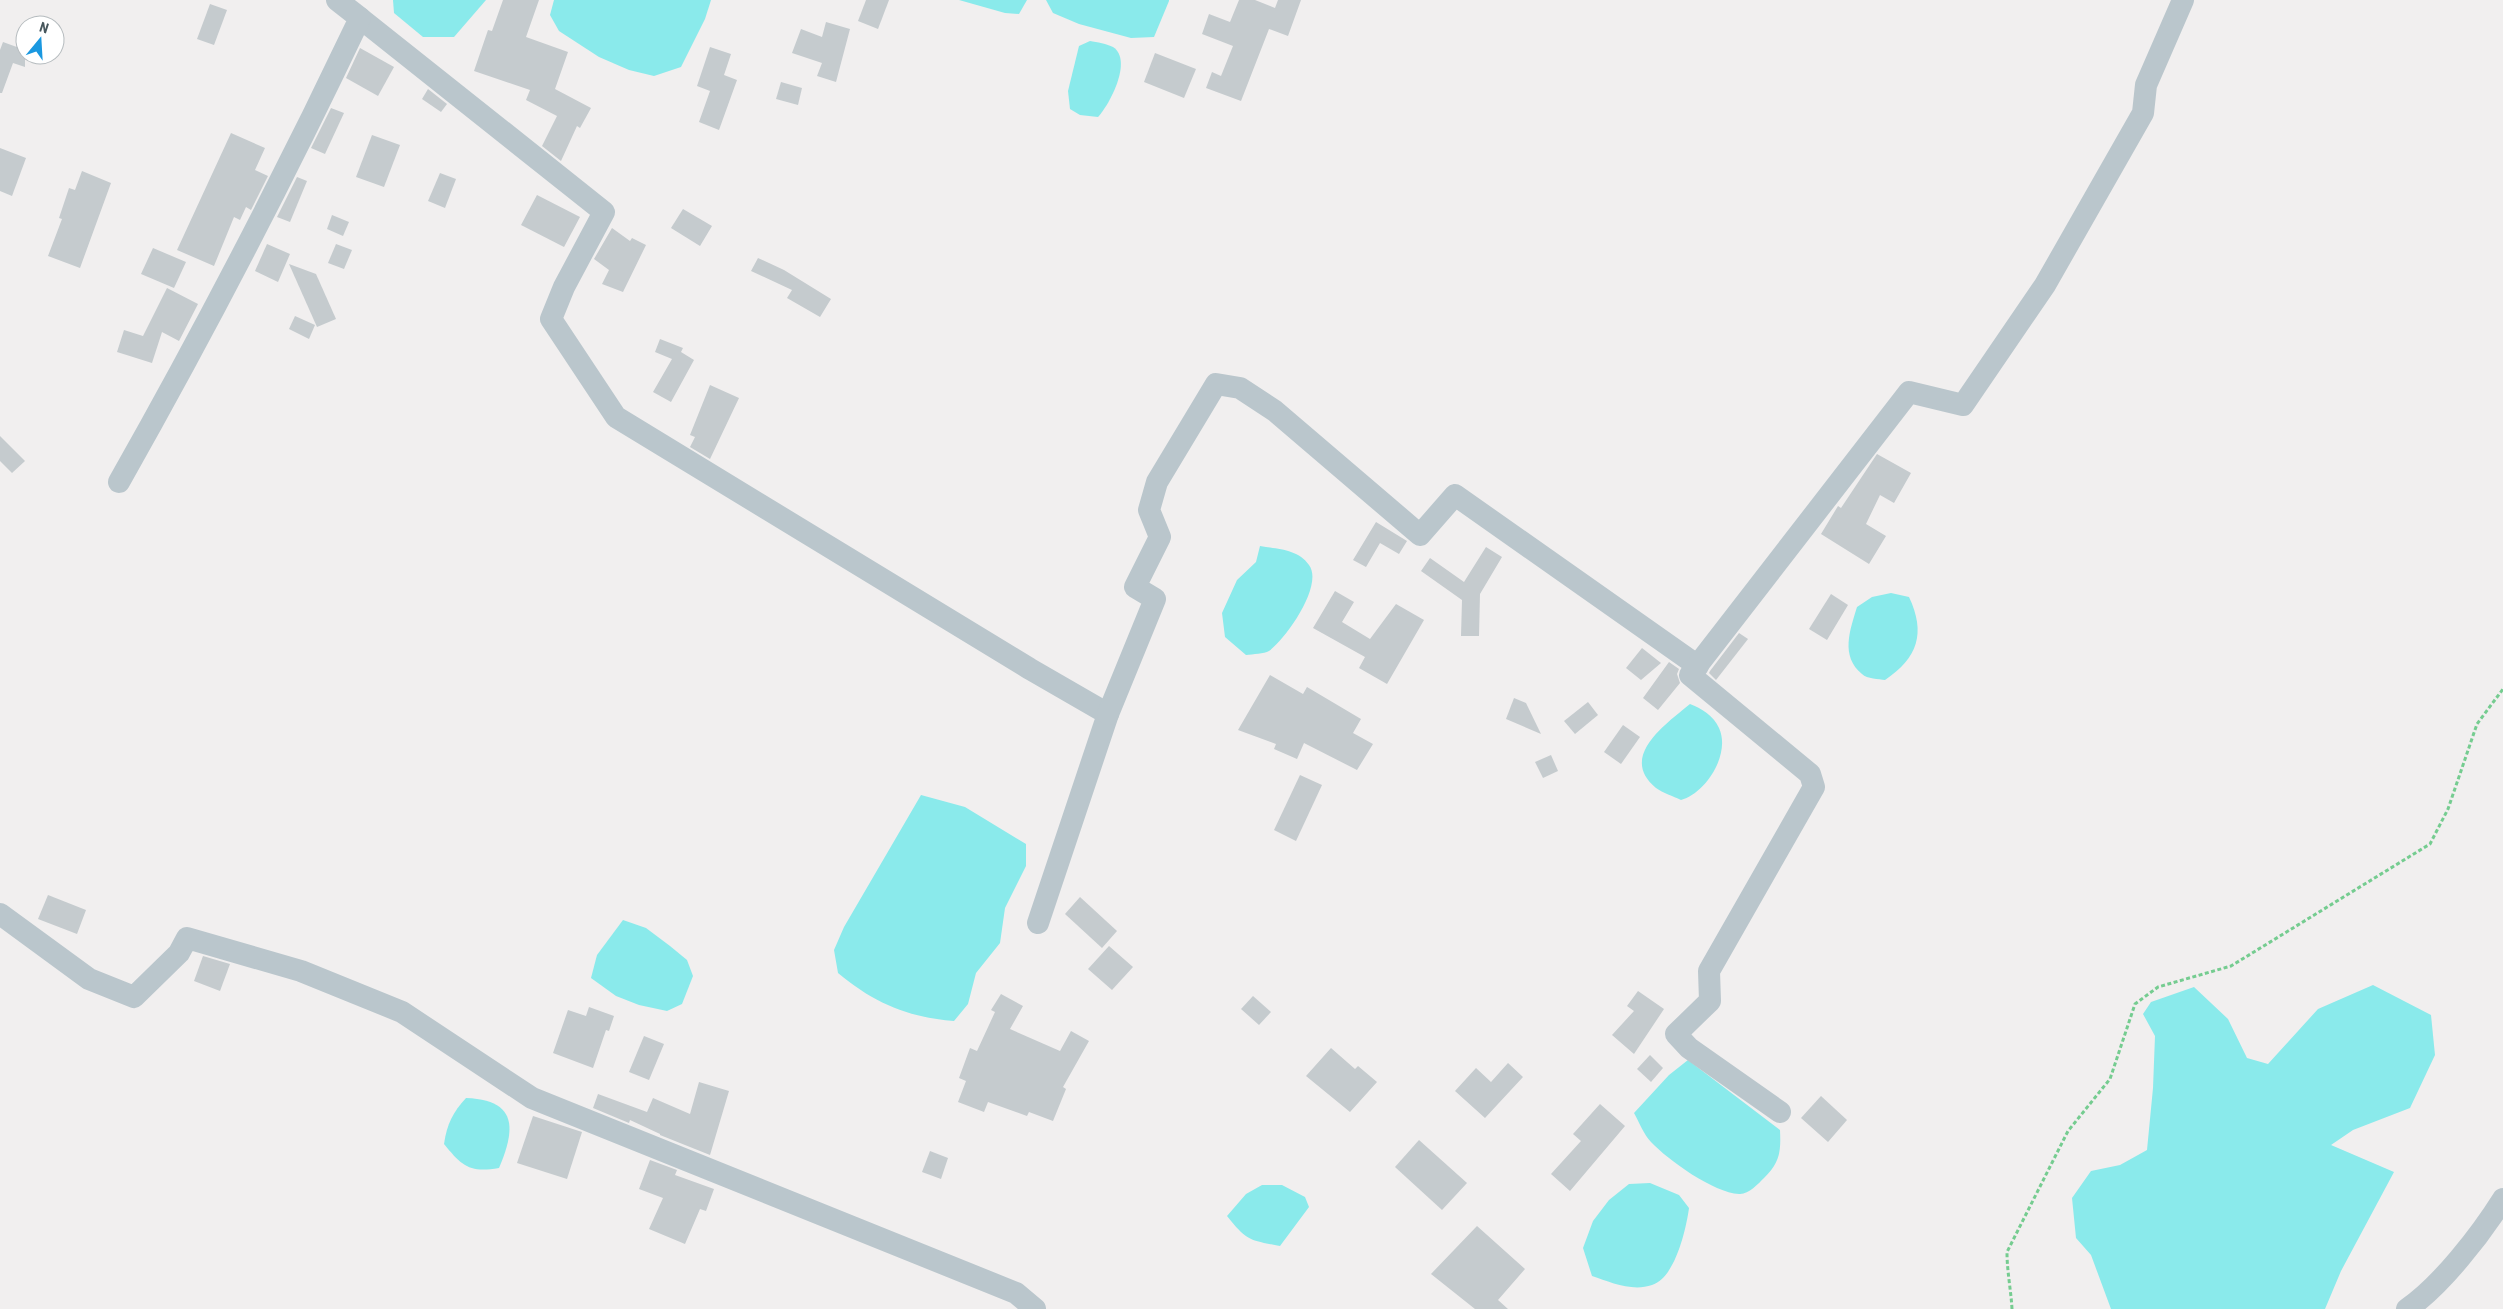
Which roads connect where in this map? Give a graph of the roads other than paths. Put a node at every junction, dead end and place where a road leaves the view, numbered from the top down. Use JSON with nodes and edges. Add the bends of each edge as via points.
{"nodes":[{"id":1,"x":336,"y":0,"type":"edge"},
{"id":2,"x":2183,"y":0,"type":"edge"},
{"id":3,"x":360,"y":18,"type":"junction"},
{"id":4,"x":119,"y":482,"type":"dead end"},
{"id":5,"x":1698,"y":666,"type":"junction"},
{"id":6,"x":1108,"y":714,"type":"junction"},
{"id":7,"x":0,"y":914,"type":"edge"},
{"id":8,"x":1038,"y":923,"type":"dead end"},
{"id":9,"x":1780,"y":1112,"type":"dead end"},
{"id":10,"x":2503,"y":1199,"type":"edge"},
{"id":11,"x":1035,"y":1309,"type":"edge"},
{"id":12,"x":2407,"y":1309,"type":"edge"}],
"edges":[{"from":1,"to":3,"type":"street"},
{"from":2,"to":5,"type":"street","via":[[2146,85],[2143,112],[2044,285],[1963,405],[1909,392]]},
{"from":3,"to":4,"type":"street","via":[[194,350]]},
{"from":3,"to":6,"type":"street","via":[[604,212],[551,319],[616,417]]},
{"from":5,"to":6,"type":"street","via":[[1455,495],[1420,535],[1275,411],[1240,388],[1216,384],[1157,482],[1149,510],[1160,537],[1135,587],[1155,599]]},
{"from":5,"to":9,"type":"street","via":[[1690,676],[1810,774],[1814,788],[1709,970],[1710,1001],[1676,1034],[1689,1048]]},
{"from":6,"to":8,"type":"street"},
{"from":7,"to":11,"type":"street","via":[[89,978],[134,997],[179,952],[187,938],[301,971],[402,1012],[532,1098],[1016,1293]]},
{"from":10,"to":12,"type":"street","via":[[2484,1231],[2421,1300]]}]}
